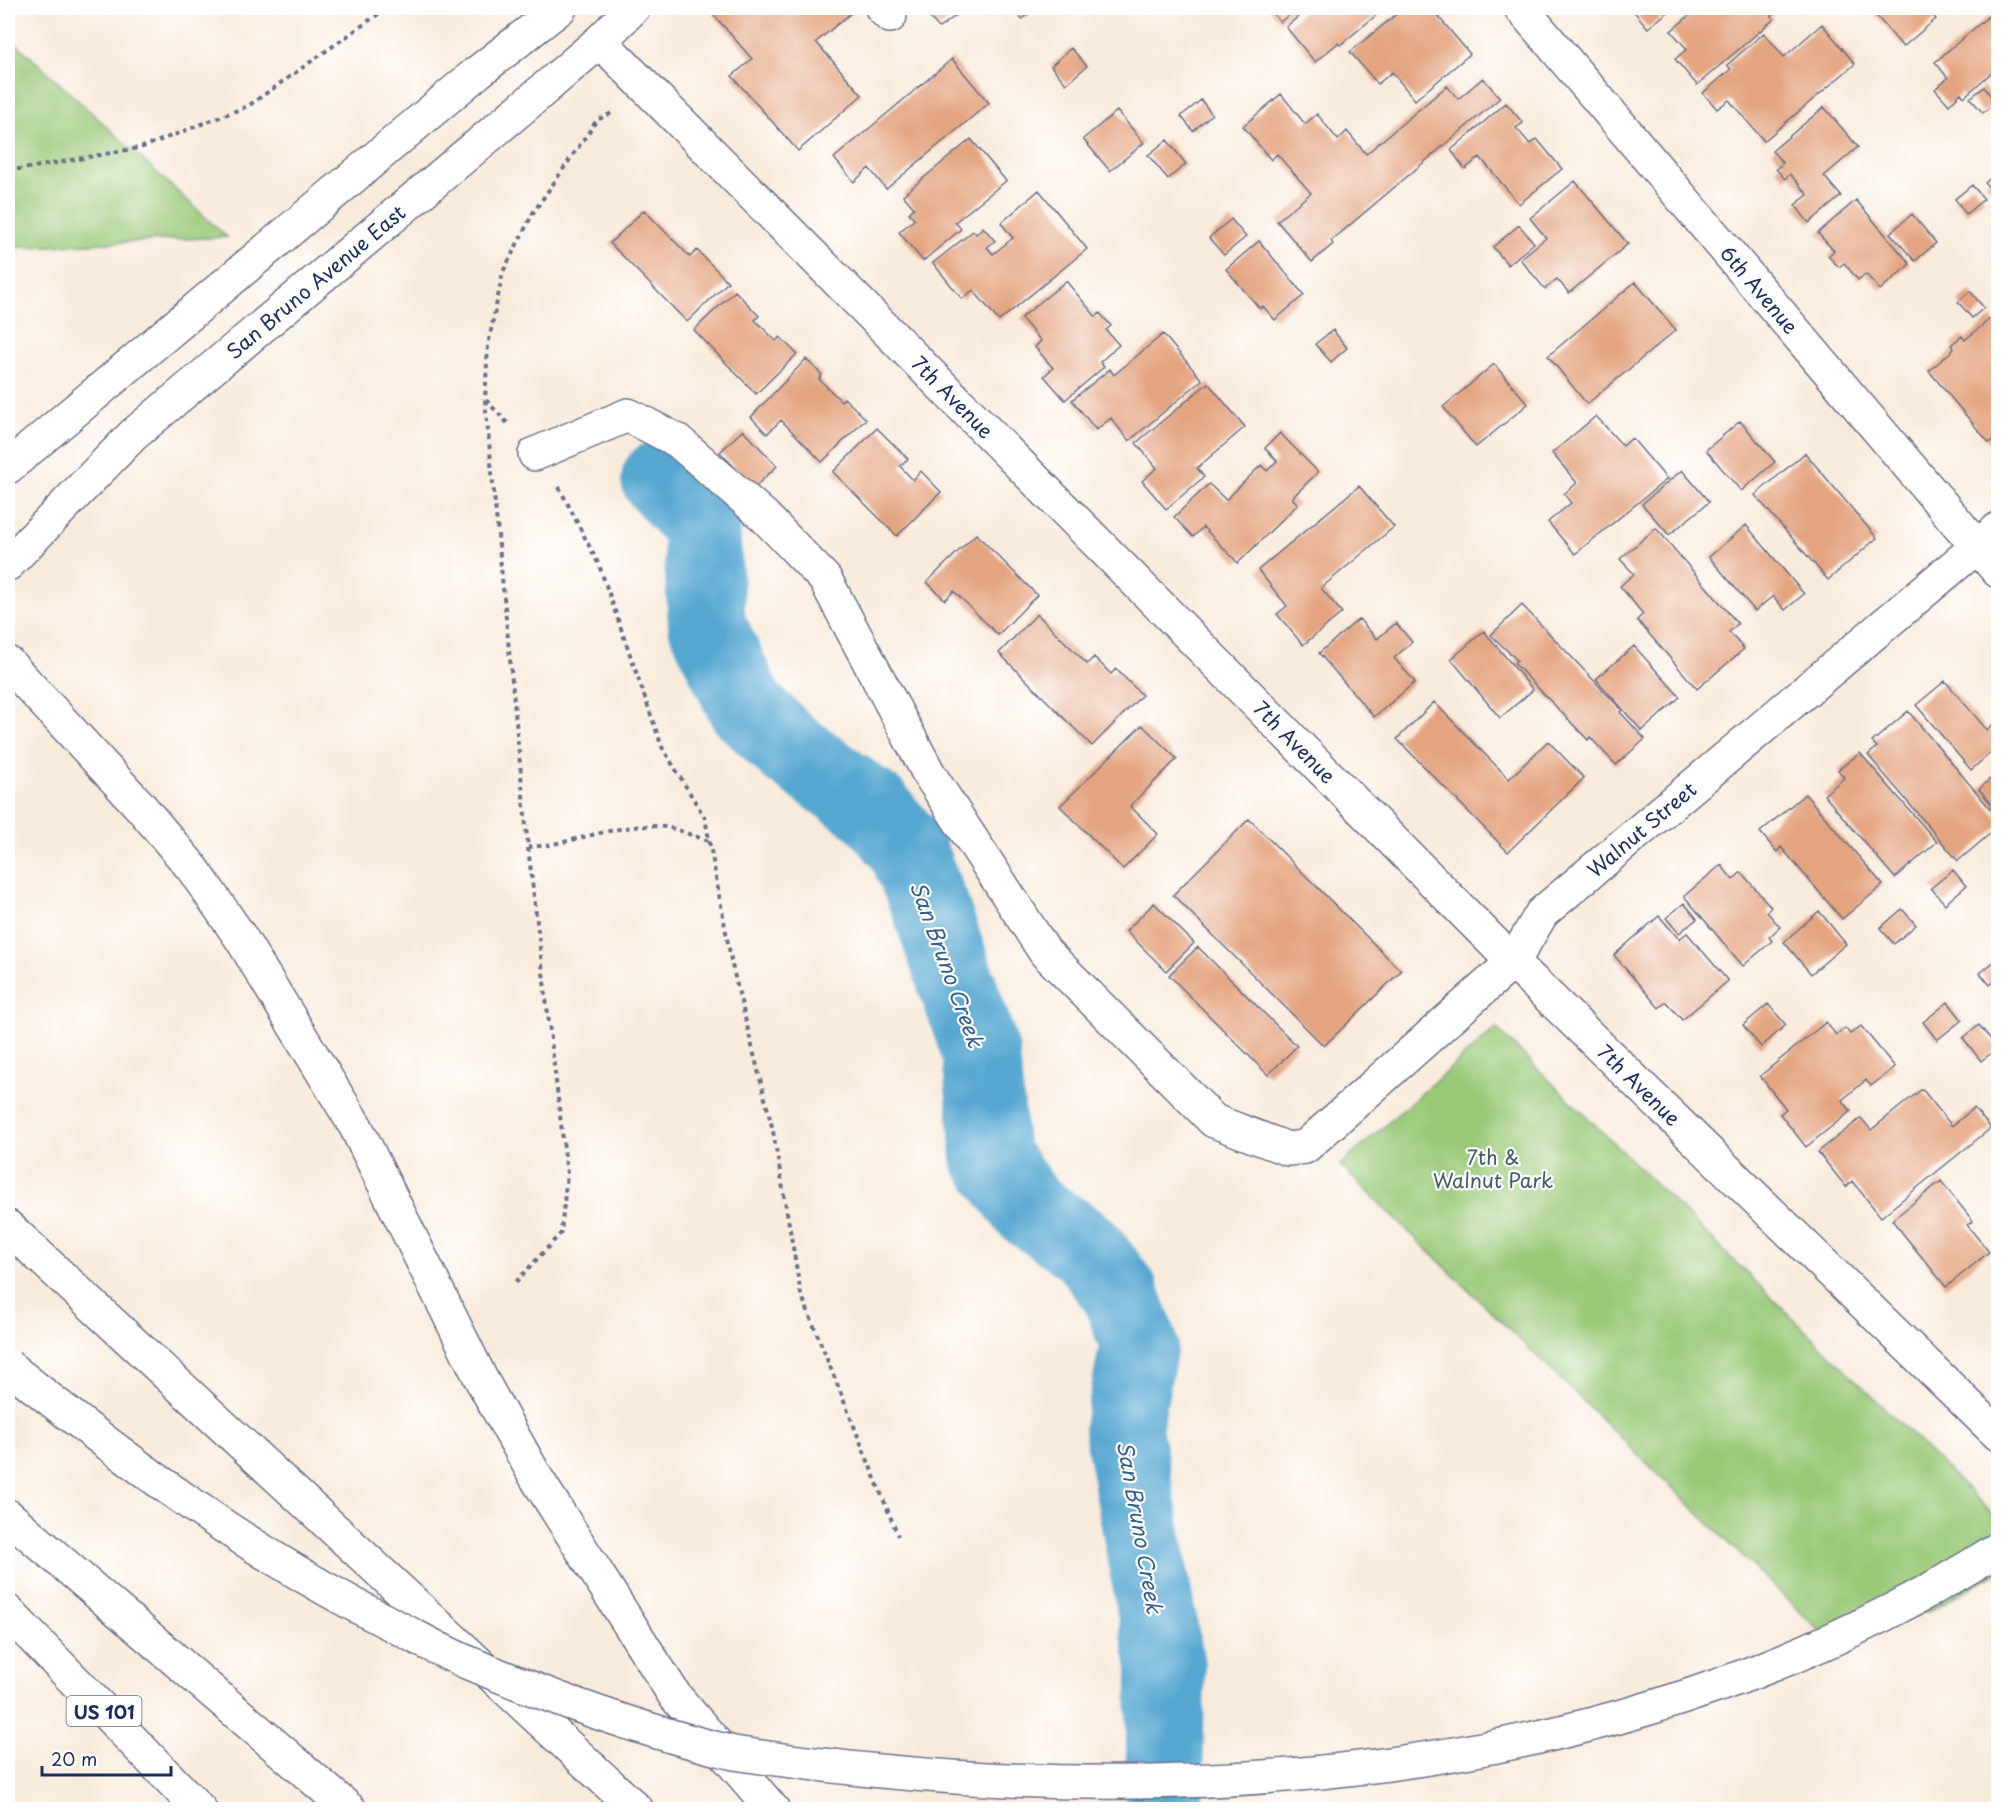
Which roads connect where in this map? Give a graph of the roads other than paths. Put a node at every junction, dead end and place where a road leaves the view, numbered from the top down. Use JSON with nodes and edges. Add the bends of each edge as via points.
{"nodes":[{"id":1,"x":560,"y":8,"type":"edge"},
{"id":2,"x":633,"y":8,"type":"edge"},
{"id":3,"x":1521,"y":8,"type":"edge"},
{"id":4,"x":600,"y":41,"type":"junction"},
{"id":5,"x":535,"y":454,"type":"road end"},
{"id":6,"x":8,"y":467,"type":"edge"},
{"id":7,"x":1992,"y":549,"type":"edge"},
{"id":8,"x":8,"y":564,"type":"edge"},
{"id":9,"x":8,"y":663,"type":"edge"},
{"id":10,"x":1513,"y":962,"type":"junction"},
{"id":11,"x":8,"y":1227,"type":"edge"},
{"id":12,"x":8,"y":1366,"type":"edge"},
{"id":13,"x":1998,"y":1434,"type":"edge"},
{"id":14,"x":8,"y":1516,"type":"edge"},
{"id":15,"x":1998,"y":1549,"type":"edge"},
{"id":16,"x":8,"y":1612,"type":"edge"},
{"id":17,"x":200,"y":1809,"type":"edge"},
{"id":18,"x":350,"y":1809,"type":"edge"},
{"id":19,"x":637,"y":1809,"type":"edge"},
{"id":20,"x":773,"y":1809,"type":"edge"}],
"edges":[{"from":1,"to":6,"type":"main road","via":[[450,95]]},
{"from":2,"to":4,"type":"main road","name":"San Bruno Avenue East"},
{"from":3,"to":7,"type":"main road","name":"6th Avenue"},
{"from":4,"to":8,"type":"main road","name":"San Bruno Avenue East","via":[[133,435]]},
{"from":4,"to":10,"type":"main road","name":"7th Avenue"},
{"from":5,"to":10,"type":"main road","name":"Walnut Street","via":[[628,415],[678,441],[764,516],[825,579],[930,774],[1046,952],[1214,1121],[1288,1149],[1305,1147]]},
{"from":7,"to":10,"type":"main road","name":"Walnut Street","via":[[1542,913]]},
{"from":9,"to":20,"type":"main road","via":[[140,806],[193,869],[241,938],[356,1127],[481,1379],[537,1479],[675,1696]]},
{"from":10,"to":13,"type":"main road","name":"7th Avenue"},
{"from":11,"to":19,"type":"main road"},
{"from":12,"to":15,"type":"main road","bridge":true,"via":[[104,1443],[212,1521],[338,1597],[464,1661],[599,1714],[733,1753],[877,1782],[1013,1797],[1134,1802],[1290,1793],[1428,1774],[1571,1740],[1707,1696],[1847,1635]]},
{"from":14,"to":18,"type":"main road"},
{"from":16,"to":17,"type":"main road","number":"US 101"}]}
